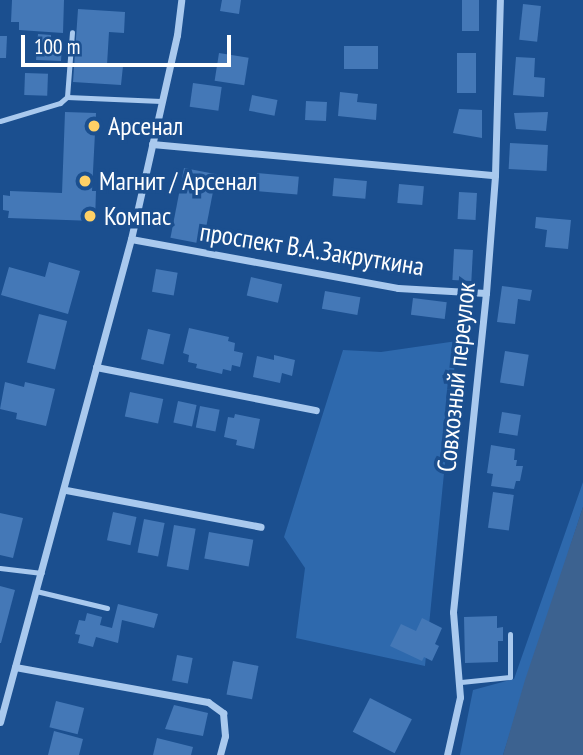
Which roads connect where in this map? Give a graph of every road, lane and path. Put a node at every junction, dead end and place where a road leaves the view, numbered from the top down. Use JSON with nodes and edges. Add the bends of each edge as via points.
{"nodes":[{"id":1,"x":181,"y":0,"type":"edge"},
{"id":2,"x":500,"y":0,"type":"edge"},
{"id":3,"x":72,"y":32,"type":"dead end"},
{"id":4,"x":67,"y":97,"type":"junction"},
{"id":5,"x":162,"y":101,"type":"junction"},
{"id":6,"x":0,"y":121,"type":"edge"},
{"id":7,"x":152,"y":144,"type":"junction"},
{"id":8,"x":495,"y":175,"type":"junction"},
{"id":9,"x":131,"y":239,"type":"junction"},
{"id":10,"x":486,"y":293,"type":"junction"},
{"id":11,"x":96,"y":367,"type":"junction"},
{"id":12,"x":316,"y":410,"type":"dead end"},
{"id":13,"x":66,"y":490,"type":"junction"},
{"id":14,"x":261,"y":527,"type":"dead end"},
{"id":15,"x":0,"y":568,"type":"edge"},
{"id":16,"x":41,"y":573,"type":"junction"},
{"id":17,"x":36,"y":591,"type":"junction"},
{"id":18,"x":107,"y":608,"type":"dead end"},
{"id":19,"x":510,"y":634,"type":"dead end"},
{"id":20,"x":15,"y":667,"type":"junction"},
{"id":21,"x":461,"y":682,"type":"junction"},
{"id":22,"x":0,"y":722,"type":"edge"},
{"id":23,"x":220,"y":755,"type":"edge"},
{"id":24,"x":447,"y":755,"type":"edge"}],
"edges":[{"from":1,"to":5,"type":"street"},
{"from":2,"to":8,"type":"street","name":"Совхозный переулок"},
{"from":3,"to":4,"type":"lane"},
{"from":4,"to":5,"type":"lane"},
{"from":4,"to":6,"type":"lane"},
{"from":5,"to":7,"type":"street"},
{"from":7,"to":8,"type":"street"},
{"from":7,"to":9,"type":"street"},
{"from":8,"to":10,"type":"street","name":"Совхозный переулок"},
{"from":9,"to":10,"type":"street","name":"проспект В.А.Закруткина","via":[[398,288]]},
{"from":9,"to":11,"type":"street"},
{"from":10,"to":21,"type":"street","name":"Совхозный переулок","via":[[453,612]]},
{"from":11,"to":12,"type":"street"},
{"from":11,"to":13,"type":"street"},
{"from":13,"to":14,"type":"street"},
{"from":13,"to":16,"type":"street"},
{"from":15,"to":16,"type":"lane"},
{"from":16,"to":17,"type":"street"},
{"from":17,"to":18,"type":"lane"},
{"from":17,"to":20,"type":"street"},
{"from":19,"to":21,"type":"lane","via":[[510,677]]},
{"from":20,"to":22,"type":"street"},
{"from":20,"to":23,"type":"street","via":[[208,702],[223,713],[225,736]]},
{"from":21,"to":24,"type":"street","name":"Совхозный переулок"}]}
